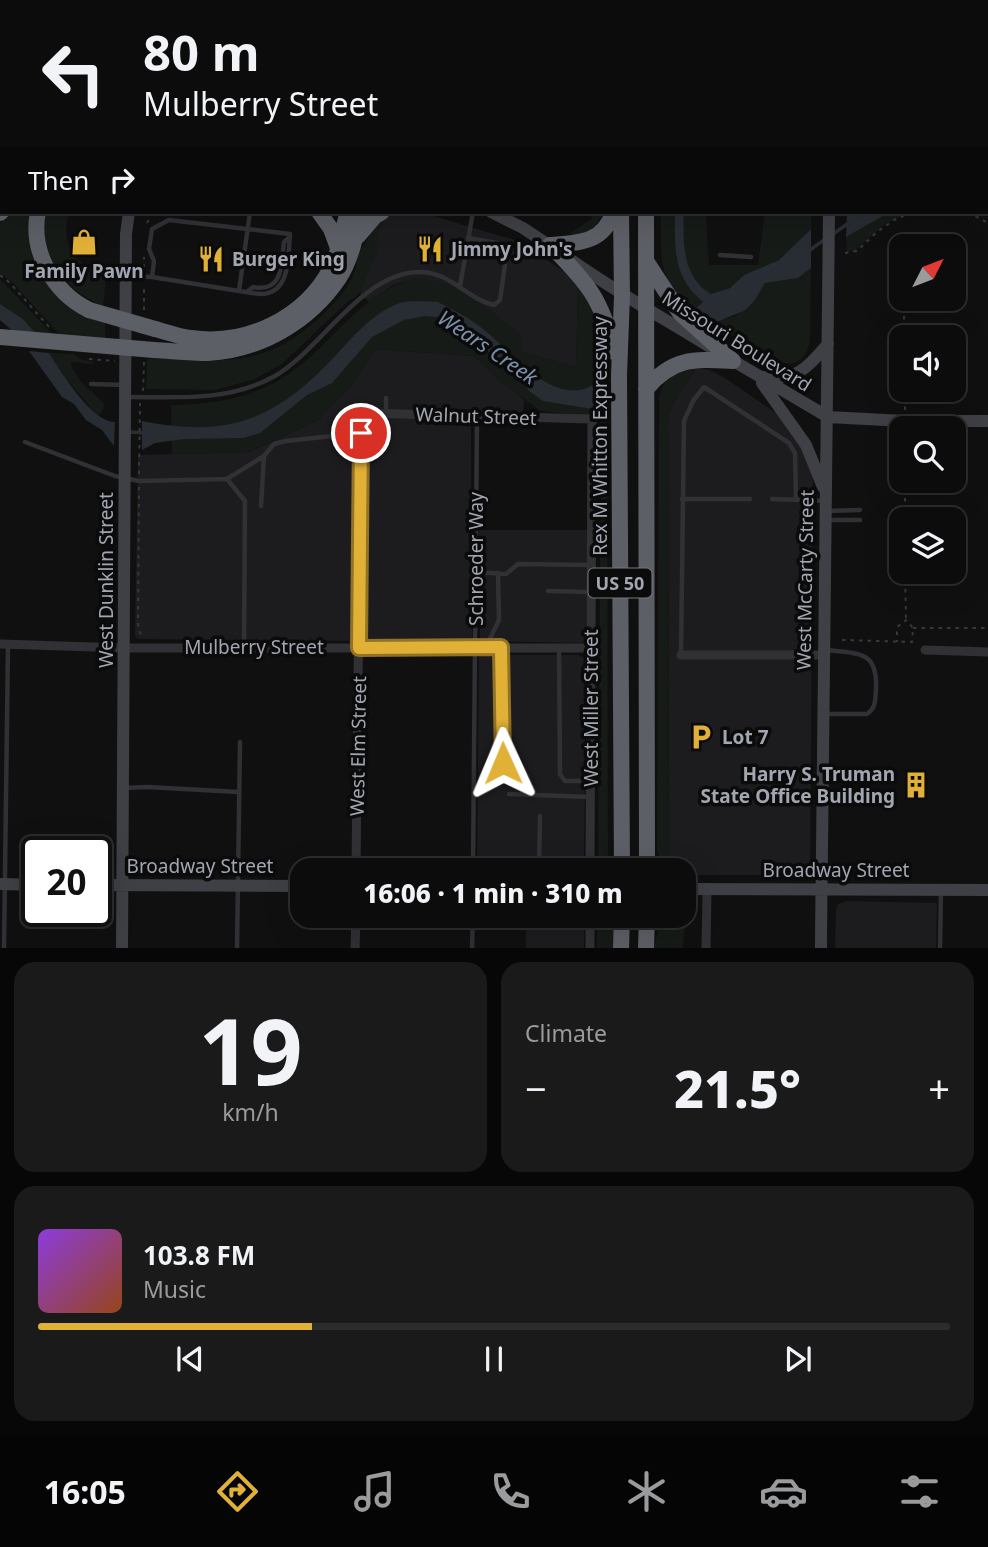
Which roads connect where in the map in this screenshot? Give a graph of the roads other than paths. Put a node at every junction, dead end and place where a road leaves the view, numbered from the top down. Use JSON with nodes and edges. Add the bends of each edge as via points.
{"nodes":[{"id":1,"x":38,"y":214,"type":"edge"},
{"id":2,"x":126,"y":214,"type":"edge"},
{"id":3,"x":136,"y":214,"type":"edge"},
{"id":4,"x":250,"y":214,"type":"edge"},
{"id":5,"x":320,"y":214,"type":"edge"},
{"id":6,"x":348,"y":214,"type":"edge"},
{"id":7,"x":360,"y":214,"type":"edge"},
{"id":8,"x":381,"y":214,"type":"edge"},
{"id":9,"x":472,"y":214,"type":"edge"},
{"id":10,"x":495,"y":214,"type":"edge"},
{"id":11,"x":612,"y":214,"type":"edge"},
{"id":12,"x":621,"y":214,"type":"edge"},
{"id":13,"x":646,"y":214,"type":"edge"},
{"id":14,"x":829,"y":214,"type":"edge"},
{"id":15,"x":248,"y":230,"type":"junction"},
{"id":16,"x":126,"y":233,"type":"junction"},
{"id":17,"x":468,"y":238,"type":"junction"},
{"id":18,"x":550,"y":245,"type":"junction"},
{"id":19,"x":346,"y":246,"type":"junction"},
{"id":20,"x":720,"y":255,"type":"dead end"},
{"id":21,"x":751,"y":257,"type":"dead end"},
{"id":22,"x":645,"y":260,"type":"junction"},
{"id":23,"x":127,"y":275,"type":"junction"},
{"id":24,"x":152,"y":277,"type":"junction"},
{"id":25,"x":460,"y":286,"type":"junction"},
{"id":26,"x":239,"y":291,"type":"junction"},
{"id":27,"x":622,"y":296,"type":"junction"},
{"id":28,"x":645,"y":307,"type":"junction"},
{"id":29,"x":0,"y":337,"type":"edge"},
{"id":30,"x":828,"y":344,"type":"junction"},
{"id":31,"x":733,"y":361,"type":"junction"},
{"id":32,"x":619,"y":374,"type":"junction"},
{"id":33,"x":758,"y":377,"type":"junction"},
{"id":34,"x":91,"y":384,"type":"dead end"},
{"id":35,"x":646,"y":389,"type":"junction"},
{"id":36,"x":126,"y":391,"type":"junction"},
{"id":37,"x":386,"y":398,"type":"dead end"},
{"id":38,"x":361,"y":413,"type":"joint"},
{"id":39,"x":386,"y":413,"type":"junction"},
{"id":40,"x":477,"y":416,"type":"junction"},
{"id":41,"x":828,"y":417,"type":"junction"},
{"id":42,"x":592,"y":419,"type":"joint"},
{"id":43,"x":988,"y":421,"type":"edge"},
{"id":44,"x":889,"y":422,"type":"edge"},
{"id":45,"x":966,"y":422,"type":"edge"},
{"id":46,"x":361,"y":433,"type":"junction"},
{"id":47,"x":25,"y":442,"type":"dead end"},
{"id":48,"x":264,"y":456,"type":"junction"},
{"id":49,"x":228,"y":479,"type":"junction"},
{"id":50,"x":132,"y":481,"type":"junction"},
{"id":51,"x":796,"y":498,"type":"junction"},
{"id":52,"x":682,"y":499,"type":"junction"},
{"id":53,"x":750,"y":499,"type":"dead end"},
{"id":54,"x":772,"y":499,"type":"dead end"},
{"id":55,"x":261,"y":506,"type":"dead end"},
{"id":56,"x":827,"y":507,"type":"junction"},
{"id":57,"x":860,"y":510,"type":"dead end"},
{"id":58,"x":860,"y":520,"type":"dead end"},
{"id":59,"x":592,"y":565,"type":"junction"},
{"id":60,"x":476,"y":572,"type":"junction"},
{"id":61,"x":498,"y":573,"type":"junction"},
{"id":62,"x":548,"y":591,"type":"dead end"},
{"id":63,"x":591,"y":592,"type":"junction"},
{"id":64,"x":4,"y":644,"type":"edge"},
{"id":65,"x":244,"y":646,"type":"junction"},
{"id":66,"x":476,"y":646,"type":"junction"},
{"id":67,"x":486,"y":647,"type":"junction"},
{"id":68,"x":501,"y":647,"type":"junction"},
{"id":69,"x":125,"y":648,"type":"junction"},
{"id":70,"x":359,"y":648,"type":"junction"},
{"id":71,"x":559,"y":648,"type":"junction"},
{"id":72,"x":592,"y":648,"type":"junction"},
{"id":73,"x":925,"y":650,"type":"dead end"},
{"id":74,"x":823,"y":652,"type":"junction"},
{"id":75,"x":988,"y":652,"type":"edge"},
{"id":76,"x":681,"y":655,"type":"joint"},
{"id":77,"x":822,"y":715,"type":"junction"},
{"id":78,"x":240,"y":742,"type":"dead end"},
{"id":79,"x":503,"y":763,"type":"dead end"},
{"id":80,"x":590,"y":781,"type":"junction"},
{"id":81,"x":123,"y":789,"type":"junction"},
{"id":82,"x":239,"y":792,"type":"junction"},
{"id":83,"x":509,"y":794,"type":"dead end"},
{"id":84,"x":590,"y":797,"type":"junction"},
{"id":85,"x":540,"y":816,"type":"dead end"},
{"id":86,"x":356,"y":858,"type":"edge"},
{"id":87,"x":473,"y":858,"type":"edge"},
{"id":88,"x":539,"y":858,"type":"edge"},
{"id":89,"x":590,"y":858,"type":"edge"},
{"id":90,"x":622,"y":858,"type":"edge"},
{"id":91,"x":648,"y":858,"type":"edge"},
{"id":92,"x":3,"y":884,"type":"edge"},
{"id":93,"x":21,"y":884,"type":"edge"},
{"id":94,"x":112,"y":885,"type":"edge"},
{"id":95,"x":122,"y":885,"type":"junction"},
{"id":96,"x":237,"y":886,"type":"junction"},
{"id":97,"x":290,"y":886,"type":"edge"},
{"id":98,"x":696,"y":889,"type":"edge"},
{"id":99,"x":707,"y":889,"type":"junction"},
{"id":100,"x":821,"y":889,"type":"junction"},
{"id":101,"x":941,"y":889,"type":"junction"},
{"id":102,"x":988,"y":890,"type":"edge"},
{"id":103,"x":356,"y":928,"type":"edge"},
{"id":104,"x":473,"y":928,"type":"edge"},
{"id":105,"x":590,"y":928,"type":"edge"},
{"id":106,"x":622,"y":928,"type":"edge"},
{"id":107,"x":647,"y":928,"type":"edge"},
{"id":108,"x":4,"y":948,"type":"edge"},
{"id":109,"x":122,"y":948,"type":"edge"},
{"id":110,"x":237,"y":948,"type":"edge"},
{"id":111,"x":355,"y":948,"type":"edge"},
{"id":112,"x":472,"y":948,"type":"edge"},
{"id":113,"x":590,"y":948,"type":"edge"},
{"id":114,"x":621,"y":948,"type":"edge"},
{"id":115,"x":646,"y":948,"type":"edge"},
{"id":116,"x":706,"y":948,"type":"edge"},
{"id":117,"x":821,"y":948,"type":"edge"},
{"id":118,"x":940,"y":948,"type":"edge"}],
"edges":[{"from":1,"to":19,"type":"highway","bridge":true,"via":[[36,234],[43,262],[80,305],[190,338],[231,338],[272,326],[290,315],[322,282]]},
{"from":2,"to":16,"type":"main road","name":"West Dunklin Street"},
{"from":3,"to":16,"type":"main road"},
{"from":4,"to":15,"type":"lane"},
{"from":5,"to":19,"type":"highway"},
{"from":6,"to":19,"type":"highway"},
{"from":7,"to":19,"type":"highway"},
{"from":8,"to":19,"type":"highway"},
{"from":9,"to":17,"type":"lane"},
{"from":10,"to":18,"type":"main road","name":"Missouri Boulevard"},
{"from":11,"to":18,"type":"highway","via":[[595,238]]},
{"from":12,"to":27,"type":"highway","name":"Rex M Whitton Expressway","number":"US 50"},
{"from":13,"to":22,"type":"highway","number":"US 50"},
{"from":14,"to":30,"type":"main road","name":"West McCarty Street"},
{"from":15,"to":24,"type":"lane","via":[[169,220],[157,225],[149,249],[154,261]]},
{"from":15,"to":26,"type":"lane"},
{"from":15,"to":26,"type":"lane","via":[[290,234],[286,277],[273,291]]},
{"from":16,"to":23,"type":"main road","name":"West Dunklin Street"},
{"from":17,"to":25,"type":"lane"},
{"from":17,"to":25,"type":"lane","via":[[503,244],[507,250],[500,300],[485,303]]},
{"from":18,"to":27,"type":"main road","name":"Missouri Boulevard"},
{"from":18,"to":32,"type":"highway","via":[[597,299]]},
{"from":19,"to":29,"type":"highway","bridge":true,"via":[[340,277],[319,303],[275,335],[238,349],[208,353]]},
{"from":20,"to":21,"type":"lane"},
{"from":22,"to":28,"type":"highway","number":"US 50"},
{"from":22,"to":31,"type":"highway","via":[[680,313]]},
{"from":23,"to":24,"type":"lane"},
{"from":23,"to":36,"type":"main road","name":"West Dunklin Street"},
{"from":24,"to":26,"type":"lane"},
{"from":25,"to":36,"type":"lane","via":[[434,273],[420,272],[382,283],[289,367],[252,387],[203,397]]},
{"from":27,"to":28,"type":"main road","name":"Missouri Boulevard"},
{"from":27,"to":32,"type":"highway","name":"Rex M Whitton Expressway","number":"US 50"},
{"from":28,"to":31,"type":"main road","name":"Missouri Boulevard"},
{"from":28,"to":35,"type":"highway","number":"US 50"},
{"from":30,"to":33,"type":"main road","via":[[797,374],[781,379]]},
{"from":30,"to":41,"type":"main road","name":"West McCarty Street"},
{"from":31,"to":33,"type":"main road","name":"Missouri Boulevard"},
{"from":31,"to":35,"type":"highway","via":[[688,360],[664,370]]},
{"from":32,"to":90,"type":"highway","name":"Rex M Whitton Expressway","number":"US 50"},
{"from":33,"to":41,"type":"main road","name":"Missouri Boulevard"},
{"from":33,"to":56,"type":"main road","via":[[806,445]]},
{"from":34,"to":36,"type":"lane"},
{"from":35,"to":91,"type":"highway","number":"US 50"},
{"from":36,"to":50,"type":"main road","name":"West Dunklin Street","via":[[132,414]]},
{"from":37,"to":39,"type":"lane"},
{"from":38,"to":39,"type":"street","name":"Walnut Street"},
{"from":38,"to":46,"type":"street","name":"West Elm Street"},
{"from":39,"to":40,"type":"street","name":"Walnut Street"},
{"from":40,"to":42,"type":"street","name":"Walnut Street"},
{"from":40,"to":60,"type":"lane","name":"Schroeder Way"},
{"from":41,"to":44,"type":"main road","name":"Missouri Boulevard"},
{"from":41,"to":56,"type":"main road","name":"West McCarty Street"},
{"from":42,"to":59,"type":"street","name":"West Miller Street"},
{"from":43,"to":45,"type":"main road","name":"Missouri Boulevard"},
{"from":46,"to":48,"type":"lane","via":[[286,441],[274,444]]},
{"from":46,"to":70,"type":"street","name":"West Elm Street"},
{"from":47,"to":50,"type":"lane"},
{"from":48,"to":49,"type":"lane"},
{"from":48,"to":55,"type":"lane"},
{"from":49,"to":50,"type":"lane"},
{"from":49,"to":65,"type":"lane","via":[[245,501]]},
{"from":50,"to":69,"type":"main road","name":"West Dunklin Street"},
{"from":51,"to":52,"type":"lane","via":[[795,453],[789,443],[704,387],[684,421]]},
{"from":51,"to":54,"type":"lane"},
{"from":51,"to":56,"type":"lane"},
{"from":52,"to":53,"type":"lane"},
{"from":52,"to":76,"type":"lane"},
{"from":56,"to":57,"type":"lane"},
{"from":56,"to":58,"type":"lane"},
{"from":56,"to":74,"type":"main road","name":"West McCarty Street"},
{"from":59,"to":61,"type":"lane","via":[[518,564],[506,574]]},
{"from":59,"to":63,"type":"street","name":"West Miller Street"},
{"from":60,"to":61,"type":"lane"},
{"from":60,"to":66,"type":"lane","name":"Schroeder Way"},
{"from":61,"to":67,"type":"lane","via":[[499,620]]},
{"from":62,"to":63,"type":"lane"},
{"from":63,"to":72,"type":"street","name":"West Miller Street"},
{"from":64,"to":69,"type":"street","name":"Mulberry Street"},
{"from":64,"to":92,"type":"lane"},
{"from":65,"to":69,"type":"street","name":"Mulberry Street"},
{"from":65,"to":70,"type":"street","name":"Mulberry Street"},
{"from":66,"to":67,"type":"street","name":"Mulberry Street"},
{"from":66,"to":70,"type":"street","name":"Mulberry Street"},
{"from":66,"to":87,"type":"lane","name":"Schroeder Way"},
{"from":67,"to":68,"type":"street","name":"Mulberry Street"},
{"from":68,"to":71,"type":"street","name":"Mulberry Street"},
{"from":68,"to":79,"type":"lane"},
{"from":69,"to":81,"type":"main road","name":"West Dunklin Street"},
{"from":70,"to":86,"type":"street","name":"West Elm Street"},
{"from":71,"to":72,"type":"street","name":"Mulberry Street"},
{"from":71,"to":80,"type":"lane","via":[[560,774],[565,781]]},
{"from":72,"to":80,"type":"street","name":"West Miller Street"},
{"from":73,"to":75,"type":"street"},
{"from":74,"to":76,"type":"street"},
{"from":74,"to":77,"type":"main road","name":"West McCarty Street"},
{"from":74,"to":77,"type":"lane","via":[[863,655],[873,662],[877,674],[870,712]]},
{"from":77,"to":100,"type":"main road","name":"West McCarty Street"},
{"from":78,"to":82,"type":"lane"},
{"from":80,"to":84,"type":"street","name":"West Miller Street"},
{"from":81,"to":82,"type":"lane"},
{"from":81,"to":95,"type":"main road","name":"West Dunklin Street"},
{"from":82,"to":96,"type":"lane"},
{"from":83,"to":84,"type":"lane"},
{"from":84,"to":89,"type":"street","name":"West Miller Street"},
{"from":85,"to":88,"type":"lane"},
{"from":92,"to":93,"type":"main road"},
{"from":92,"to":108,"type":"lane"},
{"from":94,"to":95,"type":"main road","name":"Broadway Street"},
{"from":95,"to":96,"type":"main road","name":"Broadway Street"},
{"from":95,"to":109,"type":"main road","name":"West Dunklin Street"},
{"from":96,"to":97,"type":"main road","name":"Broadway Street"},
{"from":96,"to":110,"type":"lane"},
{"from":98,"to":99,"type":"main road","name":"Broadway Street"},
{"from":99,"to":100,"type":"main road","name":"Broadway Street"},
{"from":99,"to":116,"type":"street"},
{"from":100,"to":101,"type":"main road","name":"Broadway Street"},
{"from":100,"to":117,"type":"main road","name":"West McCarty Street"},
{"from":101,"to":102,"type":"main road","name":"Broadway Street"},
{"from":101,"to":118,"type":"lane"},
{"from":103,"to":111,"type":"street"},
{"from":104,"to":112,"type":"lane"},
{"from":105,"to":113,"type":"street"},
{"from":106,"to":114,"type":"highway"},
{"from":107,"to":115,"type":"highway"}]}
